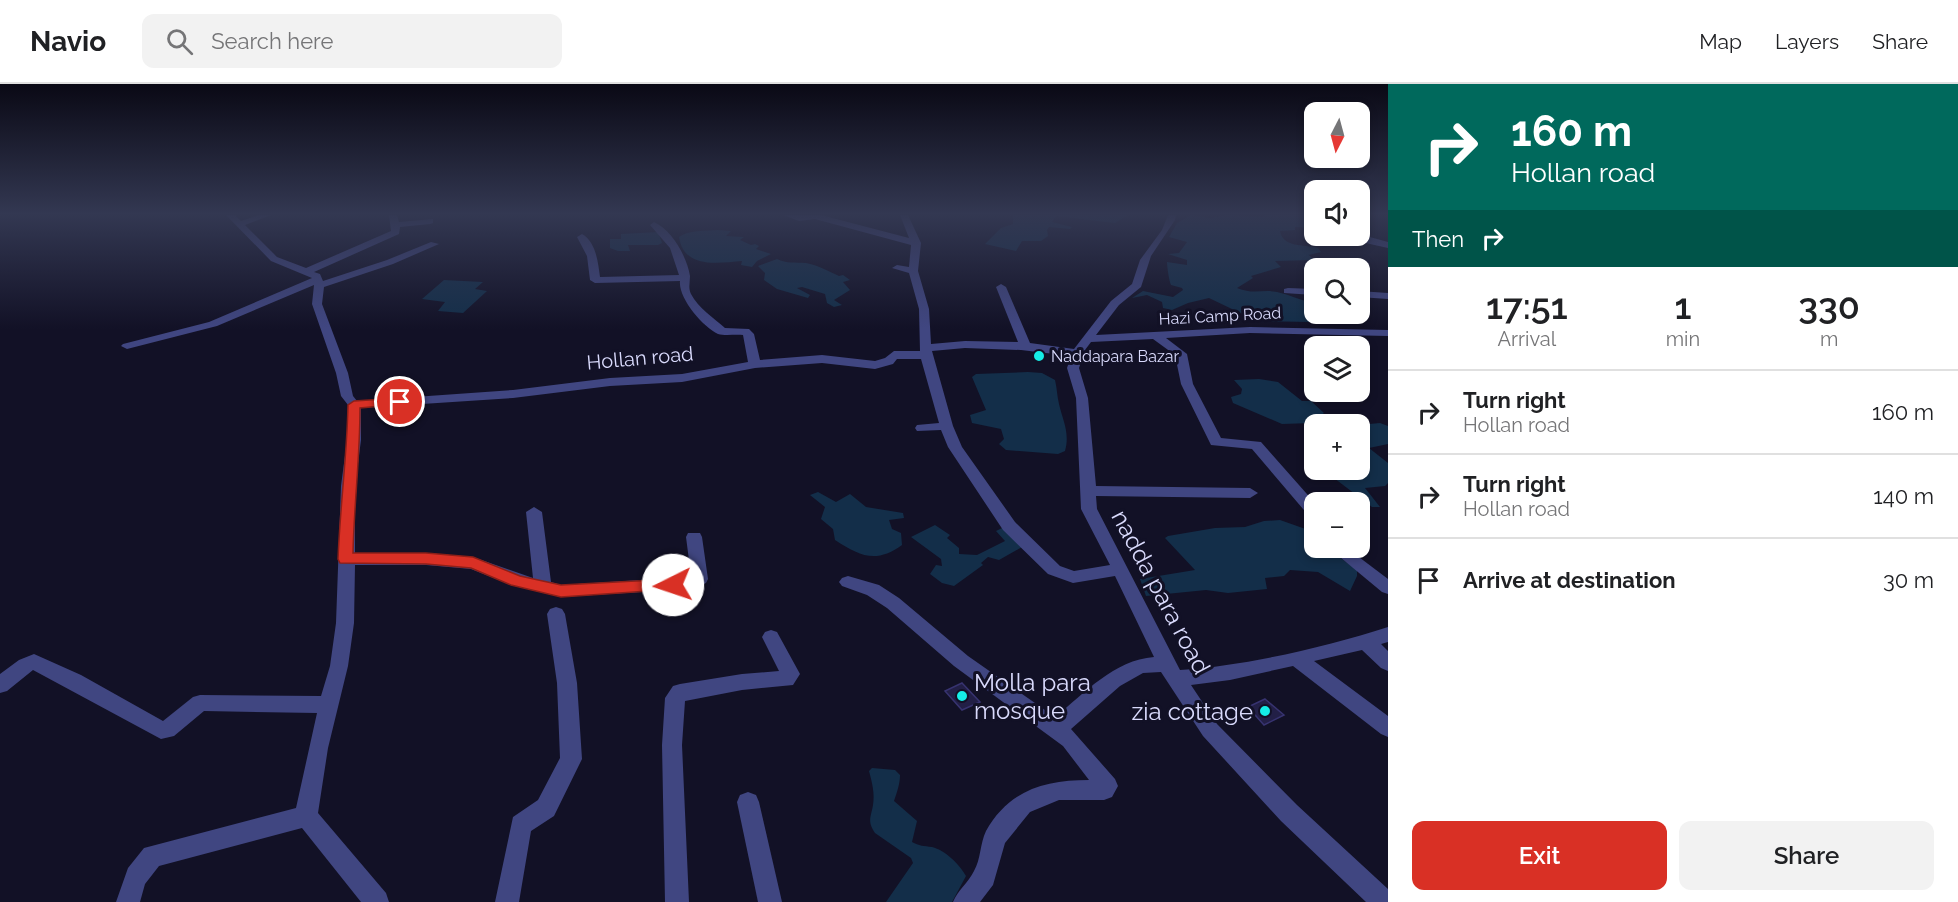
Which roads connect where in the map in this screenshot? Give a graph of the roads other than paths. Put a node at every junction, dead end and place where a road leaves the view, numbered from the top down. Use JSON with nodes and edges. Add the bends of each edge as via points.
{"nodes":[{"id":1,"x":268,"y":253,"type":"edge"},
{"id":2,"x":355,"y":253,"type":"edge"},
{"id":3,"x":412,"y":253,"type":"edge"},
{"id":4,"x":591,"y":253,"type":"edge"},
{"id":5,"x":677,"y":253,"type":"edge"},
{"id":6,"x":915,"y":253,"type":"edge"},
{"id":7,"x":1148,"y":253,"type":"edge"},
{"id":8,"x":897,"y":268,"type":"dead end"},
{"id":9,"x":913,"y":270,"type":"junction"},
{"id":10,"x":315,"y":278,"type":"junction"},
{"id":11,"x":684,"y":278,"type":"junction"},
{"id":12,"x":1001,"y":287,"type":"dead end"},
{"id":13,"x":1288,"y":291,"type":"dead end"},
{"id":14,"x":1304,"y":292,"type":"edge"},
{"id":15,"x":1370,"y":295,"type":"edge"},
{"id":16,"x":1388,"y":296,"type":"edge"},
{"id":17,"x":1385,"y":334,"type":"edge"},
{"id":18,"x":1156,"y":336,"type":"junction"},
{"id":19,"x":1025,"y":345,"type":"junction"},
{"id":20,"x":127,"y":346,"type":"dead end"},
{"id":21,"x":1083,"y":346,"type":"junction"},
{"id":22,"x":926,"y":351,"type":"junction"},
{"id":23,"x":755,"y":364,"type":"junction"},
{"id":24,"x":354,"y":405,"type":"junction"},
{"id":25,"x":946,"y":426,"type":"junction"},
{"id":26,"x":922,"y":428,"type":"dead end"},
{"id":27,"x":1089,"y":491,"type":"junction"},
{"id":28,"x":1250,"y":493,"type":"dead end"},
{"id":29,"x":1304,"y":500,"type":"edge"},
{"id":30,"x":534,"y":512,"type":"dead end"},
{"id":31,"x":694,"y":537,"type":"dead end"},
{"id":32,"x":1350,"y":558,"type":"edge"},
{"id":33,"x":345,"y":559,"type":"junction"},
{"id":34,"x":1120,"y":569,"type":"junction"},
{"id":35,"x":848,"y":582,"type":"dead end"},
{"id":36,"x":543,"y":587,"type":"junction"},
{"id":37,"x":1388,"y":588,"type":"edge"},
{"id":38,"x":556,"y":614,"type":"dead end"},
{"id":39,"x":1388,"y":634,"type":"edge"},
{"id":40,"x":771,"y":637,"type":"dead end"},
{"id":41,"x":1367,"y":643,"type":"junction"},
{"id":42,"x":1298,"y":659,"type":"junction"},
{"id":43,"x":1388,"y":663,"type":"edge"},
{"id":44,"x":1171,"y":671,"type":"junction"},
{"id":45,"x":0,"y":685,"type":"edge"},
{"id":46,"x":328,"y":705,"type":"junction"},
{"id":47,"x":1388,"y":728,"type":"edge"},
{"id":48,"x":1056,"y":729,"type":"junction"},
{"id":49,"x":748,"y":802,"type":"dead end"},
{"id":50,"x":306,"y":816,"type":"junction"},
{"id":51,"x":372,"y":896,"type":"edge"},
{"id":52,"x":128,"y":902,"type":"edge"},
{"id":53,"x":507,"y":902,"type":"edge"},
{"id":54,"x":677,"y":902,"type":"edge"},
{"id":55,"x":770,"y":902,"type":"edge"},
{"id":56,"x":965,"y":902,"type":"edge"},
{"id":57,"x":1384,"y":902,"type":"edge"}],
"edges":[{"from":1,"to":10,"type":"street"},
{"from":2,"to":10,"type":"street"},
{"from":3,"to":10,"type":"street","via":[[390,262]]},
{"from":4,"to":11,"type":"street","via":[[595,280]]},
{"from":5,"to":11,"type":"street"},
{"from":6,"to":9,"type":"street"},
{"from":7,"to":21,"type":"street","via":[[1137,285],[1115,303]]},
{"from":8,"to":9,"type":"street"},
{"from":9,"to":22,"type":"street","via":[[924,309]]},
{"from":10,"to":20,"type":"street","via":[[213,324]]},
{"from":10,"to":24,"type":"street","via":[[316,304],[347,396]]},
{"from":11,"to":23,"type":"street","via":[[689,301],[722,331],[748,334]]},
{"from":12,"to":19,"type":"street"},
{"from":13,"to":14,"type":"street"},
{"from":15,"to":16,"type":"street"},
{"from":17,"to":18,"type":"street","name":"Hazi Camp Road","via":[[1282,329]]},
{"from":18,"to":21,"type":"street","name":"Hazi Camp Road"},
{"from":18,"to":29,"type":"street","via":[[1181,354],[1187,384],[1216,442],[1256,445]]},
{"from":19,"to":21,"type":"street","name":"Hazi Camp Road"},
{"from":19,"to":22,"type":"street","name":"Hollan road","via":[[954,344]]},
{"from":21,"to":27,"type":"street","name":"nadda para road","via":[[1073,368],[1082,398]]},
{"from":22,"to":23,"type":"street","name":"Hollan road","via":[[894,356],[875,365],[822,359]]},
{"from":22,"to":25,"type":"street"},
{"from":23,"to":24,"type":"street","name":"Hollan road","via":[[682,378]]},
{"from":24,"to":33,"type":"street"},
{"from":25,"to":26,"type":"street"},
{"from":25,"to":34,"type":"street","via":[[955,447],[1009,526],[1054,570],[1073,577]]},
{"from":27,"to":28,"type":"street"},
{"from":27,"to":34,"type":"street","name":"nadda para road","via":[[1089,509]]},
{"from":30,"to":36,"type":"street"},
{"from":31,"to":36,"type":"street","via":[[700,579],[692,583],[561,591]]},
{"from":32,"to":37,"type":"street"},
{"from":33,"to":36,"type":"street","via":[[473,563]]},
{"from":33,"to":46,"type":"street","via":[[345,623]]},
{"from":34,"to":44,"type":"street","name":"nadda para road"},
{"from":35,"to":48,"type":"street","via":[[873,590],[893,603],[961,661]]},
{"from":38,"to":53,"type":"street","via":[[567,683],[571,759],[546,808],[521,825]]},
{"from":39,"to":41,"type":"street"},
{"from":40,"to":54,"type":"street","via":[[790,674],[786,679],[680,692],[675,698],[672,745]]},
{"from":41,"to":42,"type":"street"},
{"from":41,"to":43,"type":"street"},
{"from":42,"to":44,"type":"street","via":[[1215,676]]},
{"from":42,"to":47,"type":"street"},
{"from":44,"to":48,"type":"street","via":[[1140,666],[1113,680]]},
{"from":44,"to":57,"type":"street","name":"nadda para road","via":[[1210,730],[1289,813]]},
{"from":45,"to":46,"type":"street","via":[[34,662],[161,730],[167,730],[200,703]]},
{"from":46,"to":50,"type":"street"},
{"from":48,"to":56,"type":"street","via":[[1070,740],[1107,786],[1104,790],[1059,790],[1023,804],[995,838],[985,877]]},
{"from":49,"to":55,"type":"street"},
{"from":50,"to":51,"type":"street"},
{"from":50,"to":52,"type":"street","via":[[152,856],[133,880]]}]}
